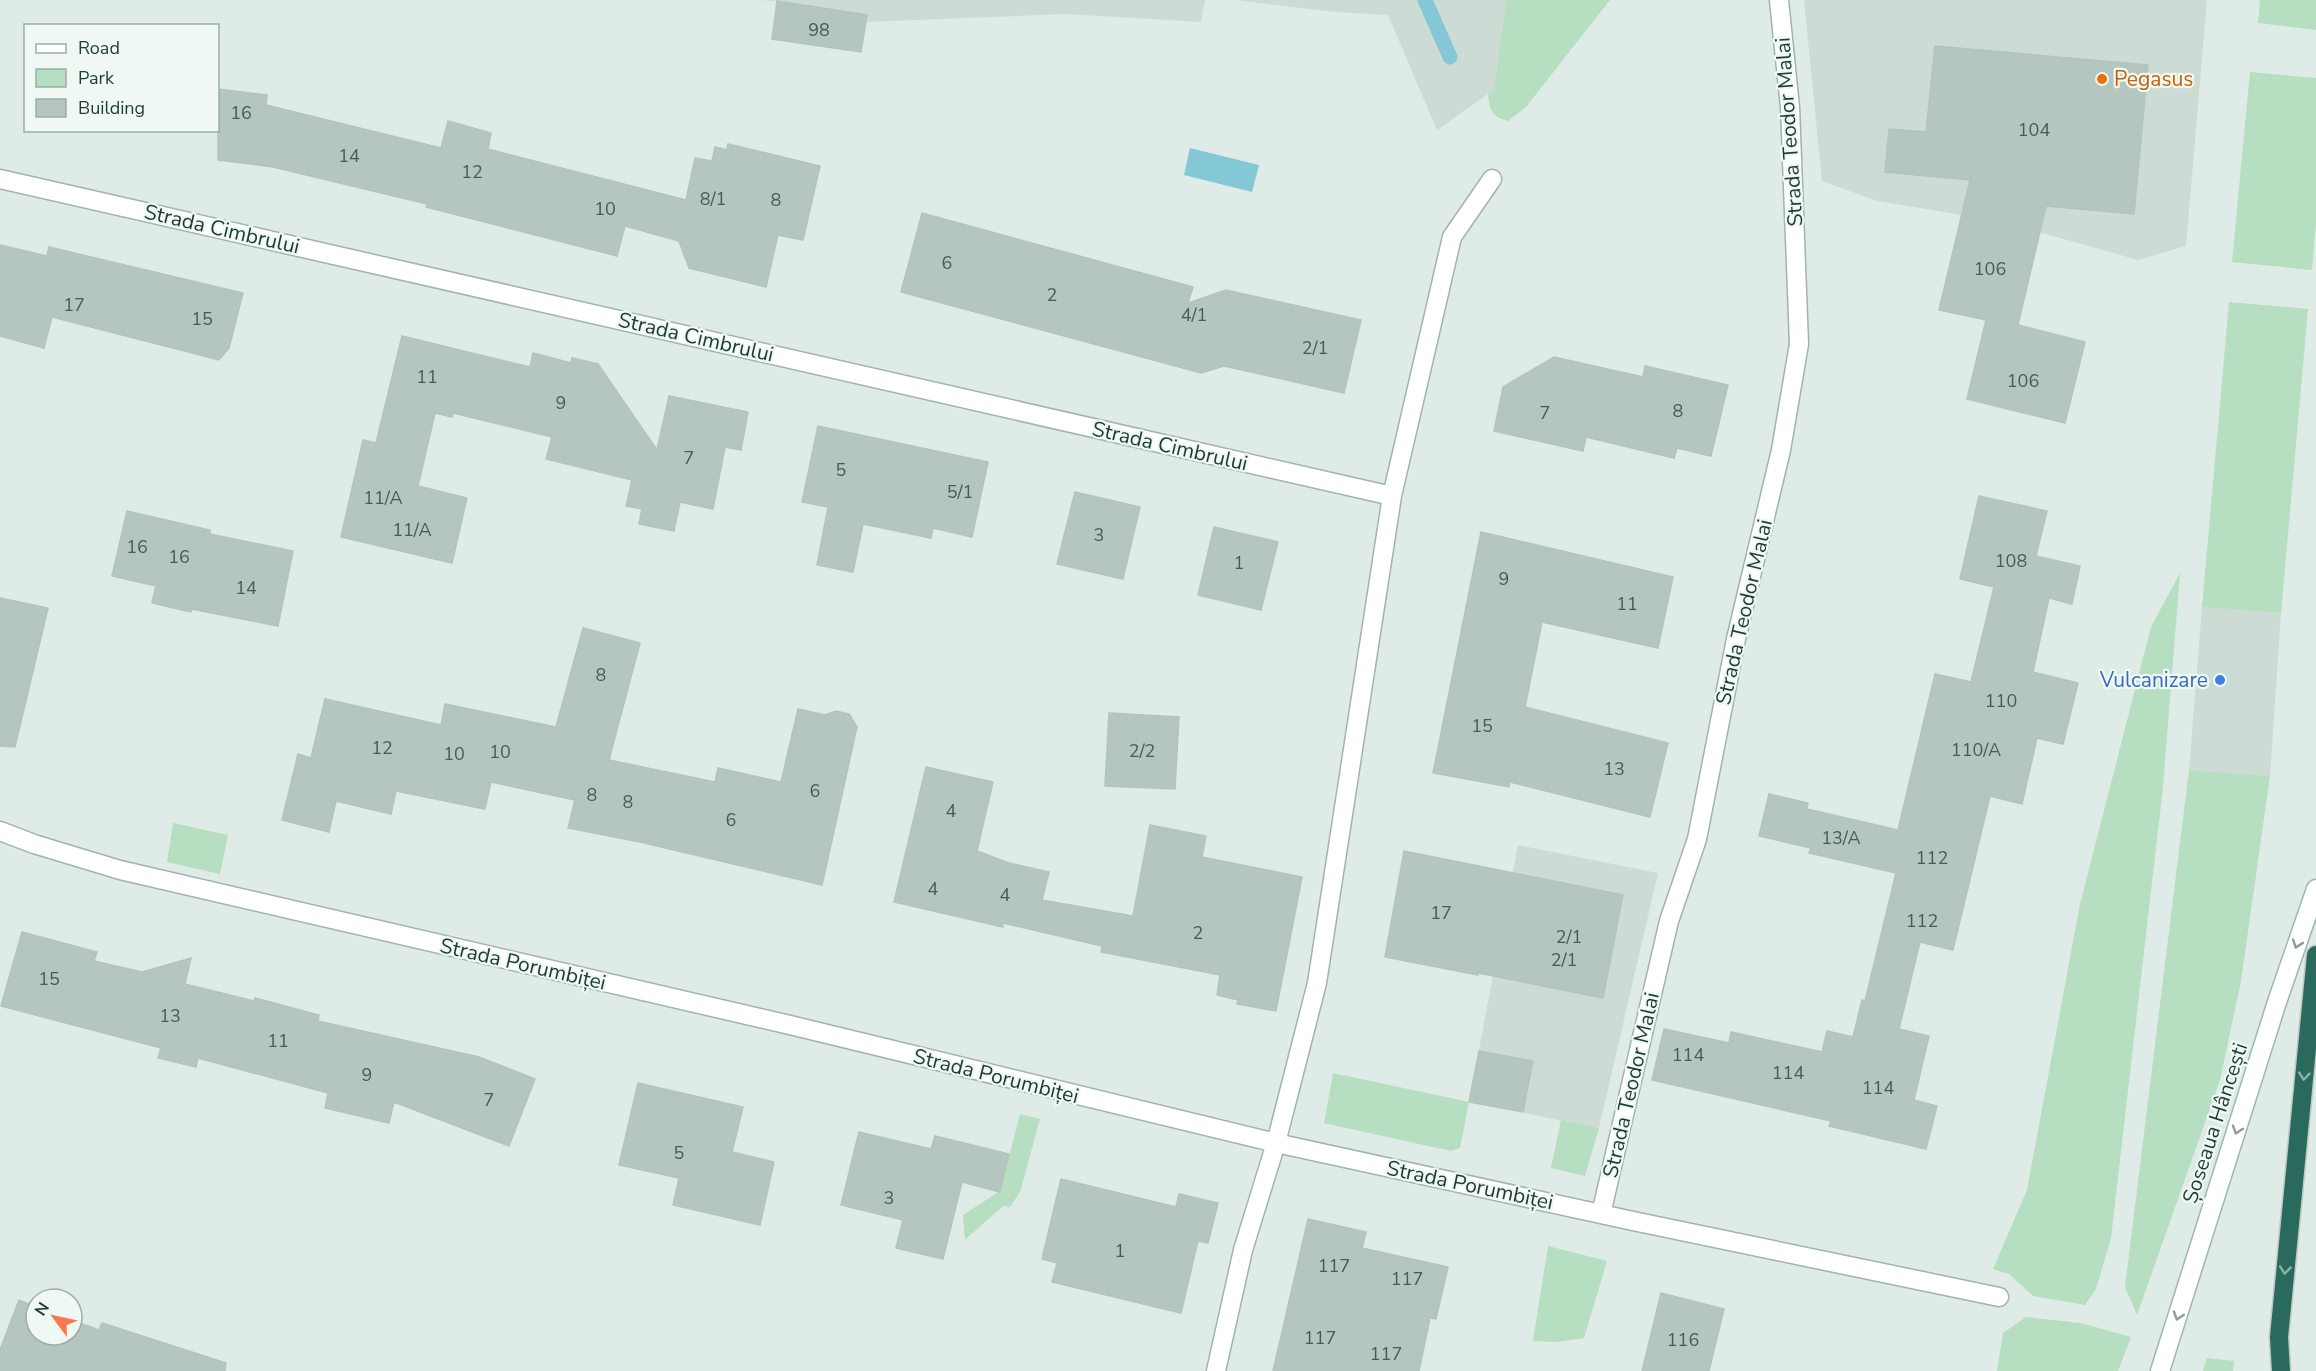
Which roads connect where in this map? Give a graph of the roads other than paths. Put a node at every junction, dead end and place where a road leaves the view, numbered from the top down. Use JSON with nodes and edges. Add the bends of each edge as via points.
{"nodes":[{"id":1,"x":1779,"y":0,"type":"edge"},
{"id":2,"x":0,"y":179,"type":"edge"},
{"id":3,"x":1492,"y":179,"type":"dead end"},
{"id":4,"x":1392,"y":496,"type":"junction"},
{"id":5,"x":0,"y":831,"type":"edge"},
{"id":6,"x":2316,"y":889,"type":"edge"},
{"id":7,"x":2316,"y":955,"type":"edge"},
{"id":8,"x":1276,"y":1143,"type":"junction"},
{"id":9,"x":1601,"y":1214,"type":"junction"},
{"id":10,"x":1999,"y":1297,"type":"dead end"},
{"id":11,"x":1216,"y":1371,"type":"edge"},
{"id":12,"x":2160,"y":1371,"type":"edge"},
{"id":13,"x":2281,"y":1371,"type":"edge"}],
"edges":[{"from":1,"to":9,"type":"street","name":"Strada Teodor Malai","via":[[1791,107],[1799,344],[1781,450],[1736,639],[1697,839],[1669,921]]},
{"from":2,"to":4,"type":"street","name":"Strada Cimbrului"},
{"from":3,"to":4,"type":"street","via":[[1452,237]]},
{"from":4,"to":8,"type":"street","via":[[1317,983]]},
{"from":5,"to":8,"type":"street","name":"Strada Porumbiței","via":[[120,870],[790,1025]]},
{"from":6,"to":12,"type":"street","name":"Șoseaua Hâncești","one_way":true},
{"from":7,"to":13,"type":"highway","one_way":true,"via":[[2279,1337]]},
{"from":8,"to":9,"type":"street","name":"Strada Porumbiței"},
{"from":8,"to":11,"type":"street","via":[[1243,1250]]},
{"from":9,"to":10,"type":"street","name":"Strada Porumbiței"}]}
